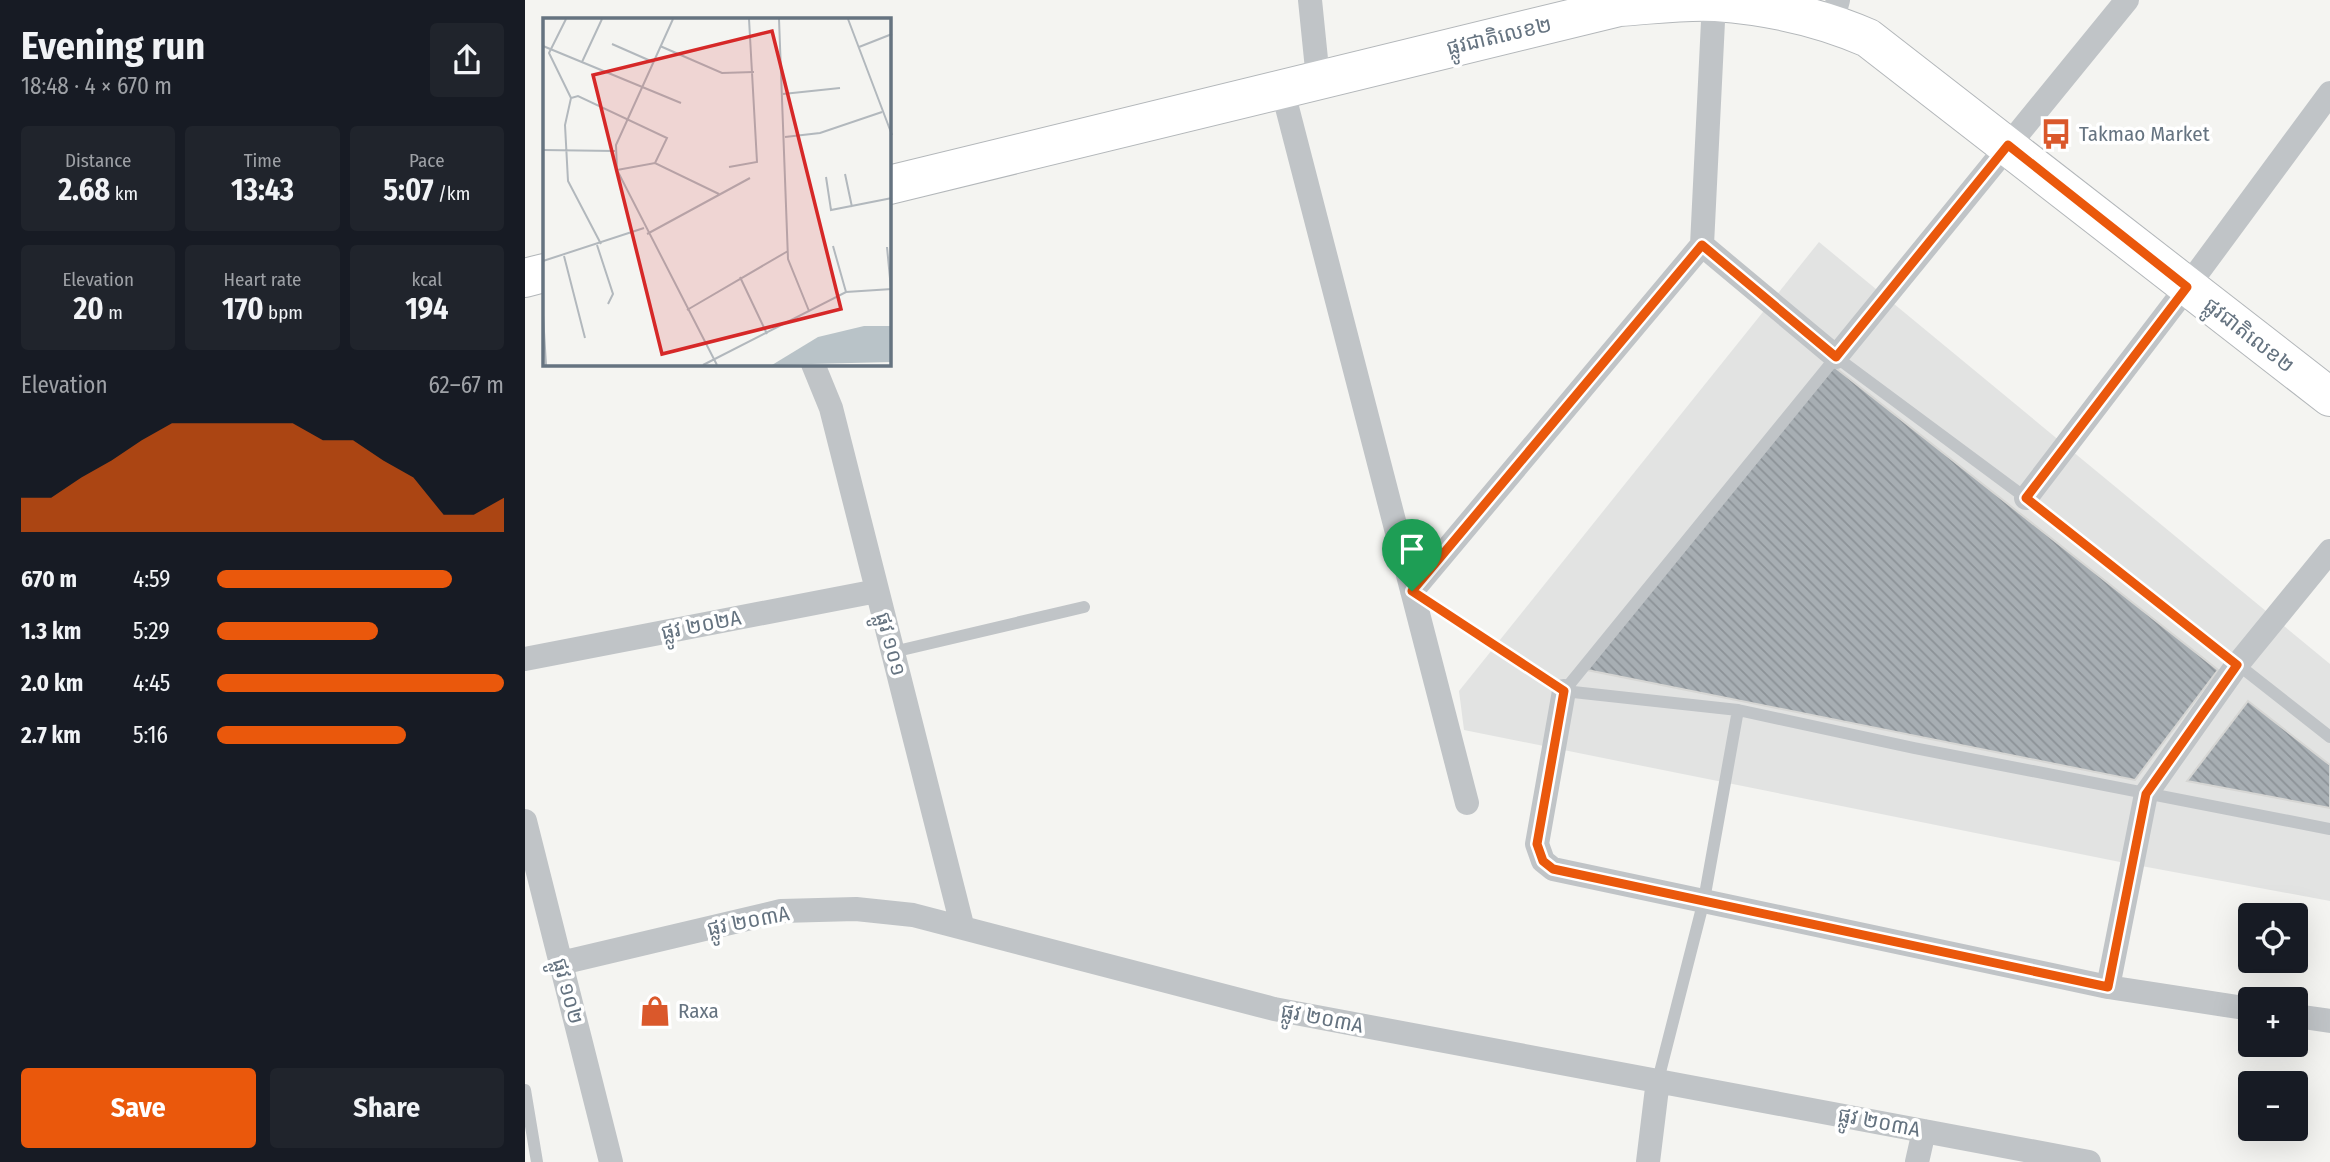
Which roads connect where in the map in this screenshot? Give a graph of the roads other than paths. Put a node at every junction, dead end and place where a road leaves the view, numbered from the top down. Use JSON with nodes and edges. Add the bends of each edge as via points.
{"nodes":[{"id":1,"x":1310,"y":0,"type":"edge"},
{"id":2,"x":2127,"y":0,"type":"edge"},
{"id":3,"x":1714,"y":1,"type":"edge"},
{"id":4,"x":1835,"y":11,"type":"edge"},
{"id":5,"x":1318,"y":79,"type":"junction"},
{"id":6,"x":1282,"y":88,"type":"junction"},
{"id":7,"x":2330,"y":93,"type":"edge"},
{"id":8,"x":2008,"y":145,"type":"junction"},
{"id":9,"x":891,"y":185,"type":"edge"},
{"id":10,"x":1702,"y":245,"type":"junction"},
{"id":11,"x":543,"y":273,"type":"edge"},
{"id":12,"x":525,"y":278,"type":"edge"},
{"id":13,"x":2187,"y":287,"type":"junction"},
{"id":14,"x":1836,"y":357,"type":"junction"},
{"id":15,"x":814,"y":366,"type":"edge"},
{"id":16,"x":2326,"y":386,"type":"edge"},
{"id":17,"x":2026,"y":498,"type":"junction"},
{"id":18,"x":2330,"y":551,"type":"edge"},
{"id":19,"x":877,"y":591,"type":"junction"},
{"id":20,"x":1412,"y":591,"type":"junction"},
{"id":21,"x":1084,"y":607,"type":"dead end"},
{"id":22,"x":893,"y":652,"type":"junction"},
{"id":23,"x":525,"y":659,"type":"edge"},
{"id":24,"x":2237,"y":665,"type":"junction"},
{"id":25,"x":1564,"y":691,"type":"junction"},
{"id":26,"x":1738,"y":710,"type":"junction"},
{"id":27,"x":2330,"y":737,"type":"edge"},
{"id":28,"x":2146,"y":794,"type":"junction"},
{"id":29,"x":1467,"y":803,"type":"dead end"},
{"id":30,"x":525,"y":821,"type":"edge"},
{"id":31,"x":2330,"y":829,"type":"edge"},
{"id":32,"x":1704,"y":900,"type":"junction"},
{"id":33,"x":963,"y":925,"type":"junction"},
{"id":34,"x":561,"y":963,"type":"junction"},
{"id":35,"x":2108,"y":987,"type":"junction"},
{"id":36,"x":2238,"y":1007,"type":"edge"},
{"id":37,"x":2308,"y":1018,"type":"edge"},
{"id":38,"x":2330,"y":1021,"type":"edge"},
{"id":39,"x":1658,"y":1080,"type":"junction"},
{"id":40,"x":525,"y":1090,"type":"edge"},
{"id":41,"x":1924,"y":1131,"type":"junction"},
{"id":42,"x":2017,"y":1155,"type":"edge"},
{"id":43,"x":537,"y":1162,"type":"edge"},
{"id":44,"x":611,"y":1162,"type":"edge"},
{"id":45,"x":1648,"y":1162,"type":"edge"},
{"id":46,"x":1917,"y":1162,"type":"edge"},
{"id":47,"x":2089,"y":1162,"type":"edge"}],
"edges":[{"from":1,"to":5,"type":"street"},
{"from":2,"to":8,"type":"street"},
{"from":3,"to":4,"type":"main road","name":"ផ្លូវជាតិលេខ២"},
{"from":3,"to":5,"type":"main road","name":"ផ្លូវជាតិលេខ២","via":[[1619,7]]},
{"from":3,"to":10,"type":"street"},
{"from":4,"to":8,"type":"main road","name":"ផ្លូវជាតិលេខ២"},
{"from":5,"to":6,"type":"main road","name":"ផ្លូវជាតិលេខ២"},
{"from":6,"to":9,"type":"main road","name":"ផ្លូវជាតិលេខ២"},
{"from":6,"to":20,"type":"street"},
{"from":7,"to":13,"type":"street"},
{"from":8,"to":13,"type":"main road","name":"ផ្លូវជាតិលេខ២"},
{"from":8,"to":14,"type":"street"},
{"from":10,"to":14,"type":"street"},
{"from":10,"to":20,"type":"street"},
{"from":11,"to":12,"type":"main road"},
{"from":13,"to":16,"type":"main road","name":"ផ្លូវជាតិលេខ២"},
{"from":13,"to":17,"type":"street"},
{"from":14,"to":17,"type":"lane"},
{"from":14,"to":25,"type":"lane"},
{"from":15,"to":19,"type":"street","name":"ផ្លូវ ១០១","via":[[831,408]]},
{"from":17,"to":24,"type":"lane"},
{"from":18,"to":24,"type":"street"},
{"from":19,"to":22,"type":"street","name":"ផ្លូវ ១០១"},
{"from":19,"to":23,"type":"street","name":"ផ្លូវ ២០២A"},
{"from":20,"to":25,"type":"lane"},
{"from":20,"to":29,"type":"street"},
{"from":21,"to":22,"type":"lane"},
{"from":22,"to":33,"type":"street","name":"ផ្លូវ ១០១"},
{"from":24,"to":27,"type":"lane"},
{"from":24,"to":28,"type":"street"},
{"from":25,"to":26,"type":"lane"},
{"from":25,"to":32,"type":"street","via":[[1537,844],[1543,861],[1553,869]]},
{"from":26,"to":28,"type":"lane"},
{"from":26,"to":32,"type":"lane"},
{"from":28,"to":31,"type":"lane"},
{"from":28,"to":35,"type":"street"},
{"from":30,"to":34,"type":"street","name":"ផ្លូវ ១០២"},
{"from":32,"to":35,"type":"street"},
{"from":32,"to":39,"type":"lane"},
{"from":33,"to":34,"type":"street","name":"ផ្លូវ ២០៣A","via":[[856,909],[781,911]]},
{"from":33,"to":39,"type":"street","name":"ផ្លូវ ២០៣A","via":[[1274,1009]]},
{"from":34,"to":44,"type":"street","name":"ផ្លូវ ១០២"},
{"from":35,"to":36,"type":"street"},
{"from":37,"to":38,"type":"street"},
{"from":39,"to":41,"type":"street","name":"ផ្លូវ ២០៣A"},
{"from":39,"to":45,"type":"street"},
{"from":40,"to":43,"type":"lane"},
{"from":41,"to":42,"type":"street","name":"ផ្លូវ ២០៣A"},
{"from":41,"to":46,"type":"street"},
{"from":42,"to":47,"type":"street","name":"ផ្លូវ ២០៣A"}]}
